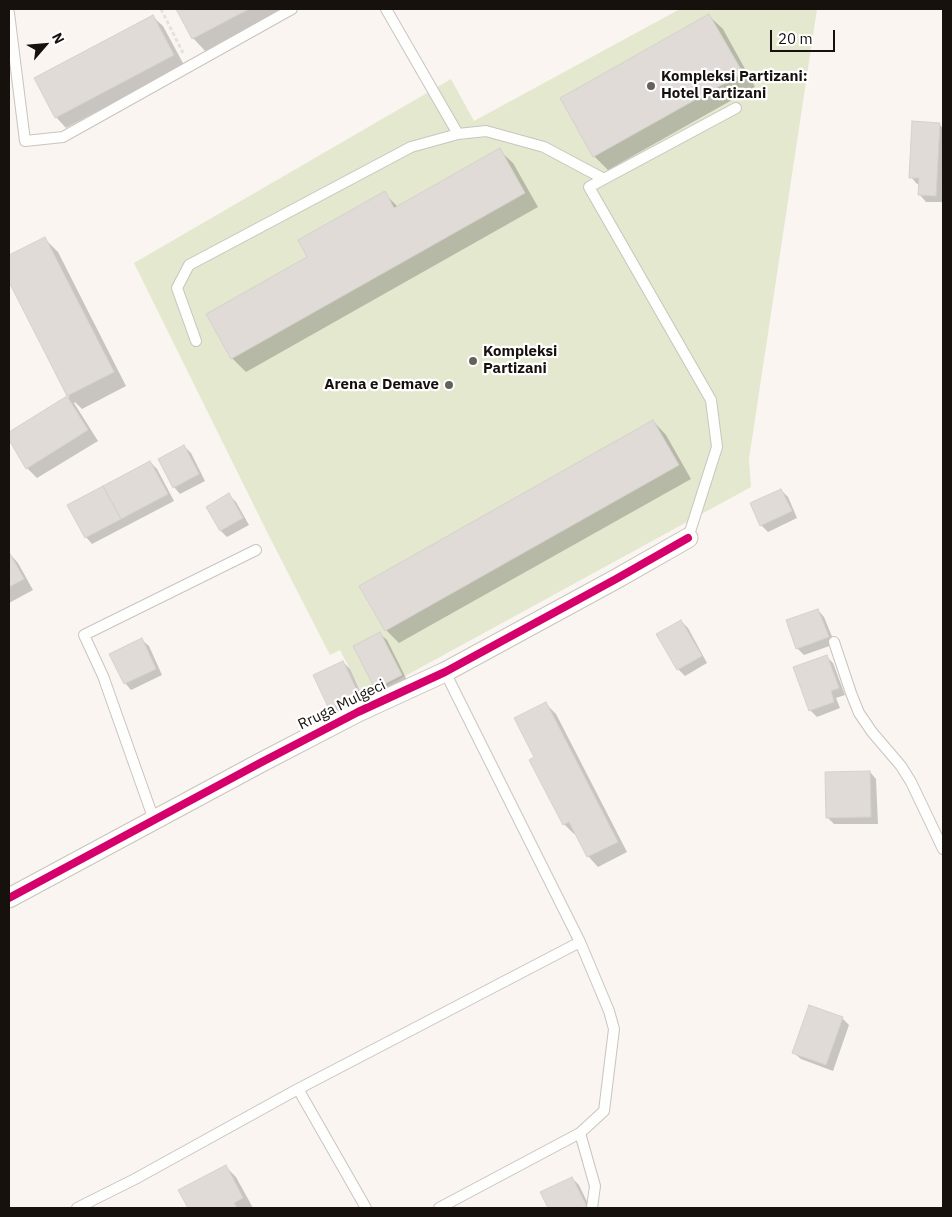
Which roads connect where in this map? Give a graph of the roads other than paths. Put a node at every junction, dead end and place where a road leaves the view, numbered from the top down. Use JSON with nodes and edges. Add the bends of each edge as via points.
{"nodes":[{"id":1,"x":292,"y":9,"type":"edge"},
{"id":2,"x":386,"y":9,"type":"edge"},
{"id":3,"x":9,"y":13,"type":"edge"},
{"id":4,"x":736,"y":108,"type":"dead end"},
{"id":5,"x":458,"y":134,"type":"junction"},
{"id":6,"x":604,"y":179,"type":"junction"},
{"id":7,"x":196,"y":341,"type":"dead end"},
{"id":8,"x":688,"y":538,"type":"joint"},
{"id":9,"x":256,"y":550,"type":"dead end"},
{"id":10,"x":834,"y":642,"type":"dead end"},
{"id":11,"x":445,"y":672,"type":"junction"},
{"id":12,"x":154,"y":820,"type":"junction"},
{"id":13,"x":943,"y":849,"type":"edge"},
{"id":14,"x":9,"y":898,"type":"edge"},
{"id":15,"x":580,"y":942,"type":"junction"},
{"id":16,"x":298,"y":1089,"type":"junction"},
{"id":17,"x":580,"y":1133,"type":"junction"},
{"id":18,"x":77,"y":1208,"type":"edge"},
{"id":19,"x":366,"y":1208,"type":"edge"},
{"id":20,"x":439,"y":1208,"type":"edge"},
{"id":21,"x":592,"y":1208,"type":"edge"}],
"edges":[{"from":1,"to":3,"type":"lane","via":[[63,137],[25,141]]},
{"from":2,"to":5,"type":"lane"},
{"from":4,"to":6,"type":"lane"},
{"from":5,"to":6,"type":"lane","via":[[486,131],[544,147]]},
{"from":5,"to":7,"type":"lane","via":[[412,147],[189,265],[177,288]]},
{"from":6,"to":8,"type":"lane","via":[[589,187],[711,400],[717,447]]},
{"from":8,"to":11,"type":"street","name":"Rruga Mulgeci"},
{"from":9,"to":12,"type":"lane","via":[[84,635],[103,676]]},
{"from":10,"to":13,"type":"lane","via":[[859,713],[911,782]]},
{"from":11,"to":12,"type":"street","name":"Rruga Mulgeci","via":[[358,712]]},
{"from":11,"to":15,"type":"lane"},
{"from":12,"to":14,"type":"street","name":"Rruga Mulgeci"},
{"from":15,"to":16,"type":"lane"},
{"from":15,"to":17,"type":"lane","via":[[614,1029],[604,1111]]},
{"from":16,"to":18,"type":"lane"},
{"from":16,"to":19,"type":"lane"},
{"from":17,"to":20,"type":"lane"},
{"from":17,"to":21,"type":"lane","via":[[595,1186]]}]}
